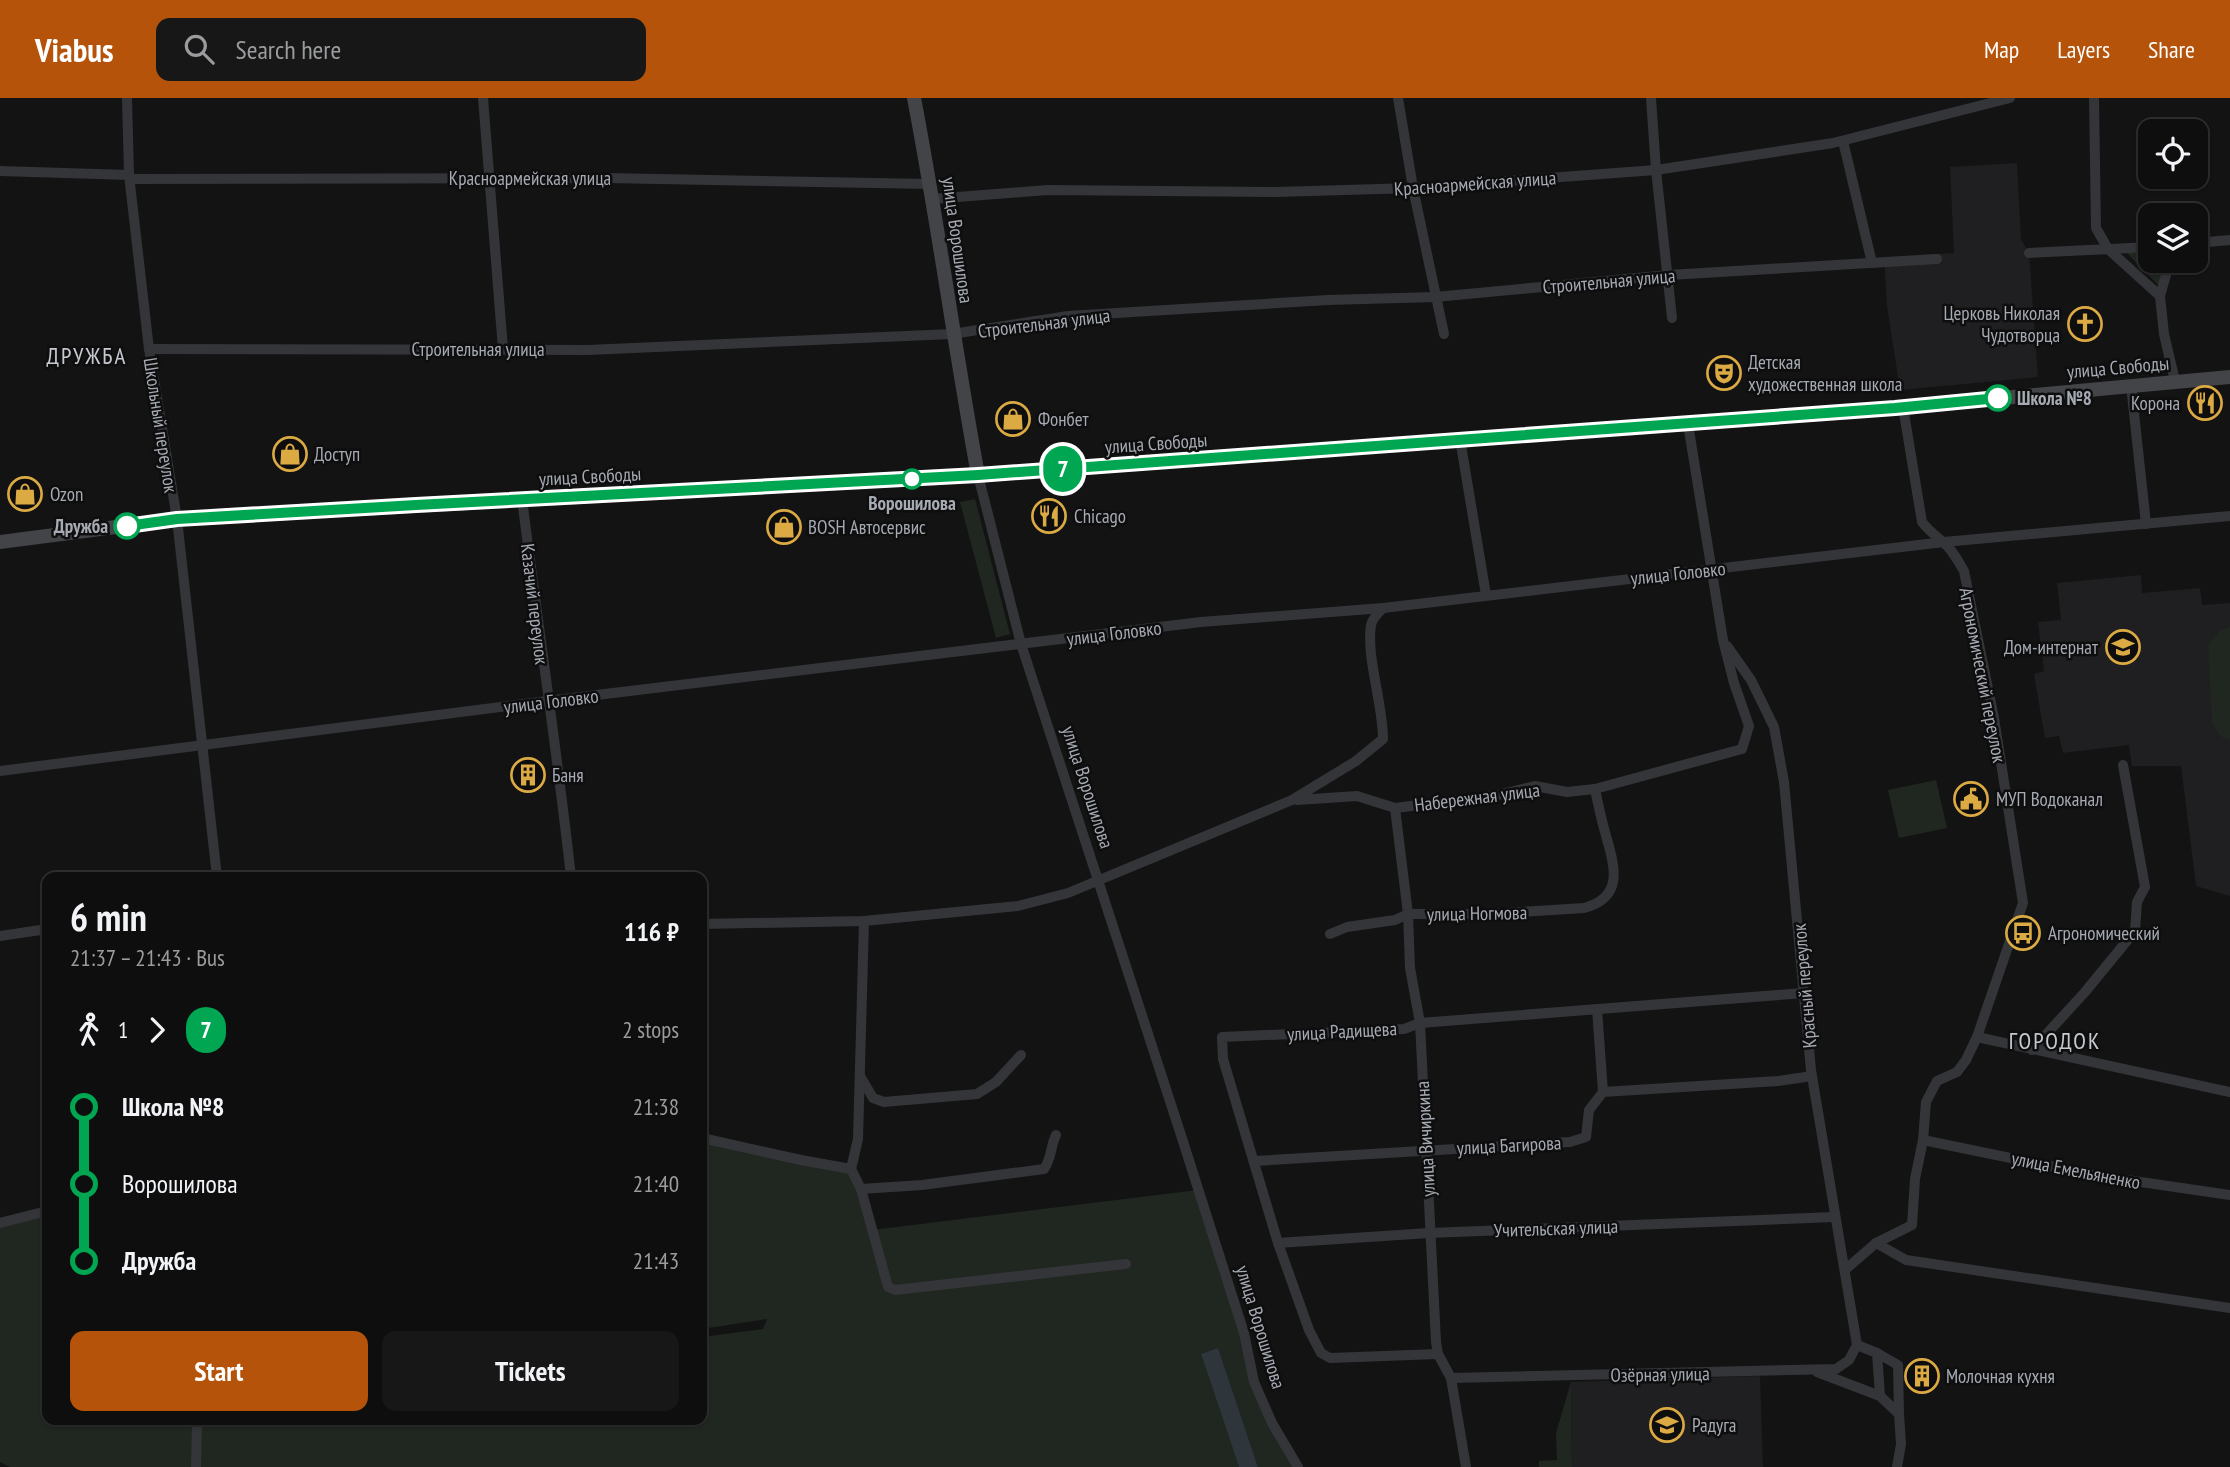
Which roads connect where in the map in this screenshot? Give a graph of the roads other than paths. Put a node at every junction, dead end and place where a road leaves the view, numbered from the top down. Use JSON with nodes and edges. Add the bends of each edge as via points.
{"nodes":[{"id":1,"x":127,"y":98,"type":"edge"},
{"id":2,"x":483,"y":98,"type":"edge"},
{"id":3,"x":914,"y":98,"type":"edge"},
{"id":4,"x":1398,"y":98,"type":"edge"},
{"id":5,"x":1651,"y":98,"type":"edge"},
{"id":6,"x":2010,"y":98,"type":"edge"},
{"id":7,"x":2094,"y":98,"type":"edge"},
{"id":8,"x":1843,"y":141,"type":"junction"},
{"id":9,"x":1656,"y":170,"type":"junction"},
{"id":10,"x":0,"y":171,"type":"edge"},
{"id":11,"x":129,"y":177,"type":"junction"},
{"id":12,"x":490,"y":178,"type":"junction"},
{"id":13,"x":1413,"y":188,"type":"junction"},
{"id":14,"x":932,"y":192,"type":"junction"},
{"id":15,"x":2230,"y":240,"type":"edge"},
{"id":16,"x":2208,"y":242,"type":"edge"},
{"id":17,"x":2138,"y":248,"type":"edge"},
{"id":18,"x":2108,"y":249,"type":"junction"},
{"id":19,"x":2029,"y":253,"type":"dead end"},
{"id":20,"x":1937,"y":259,"type":"dead end"},
{"id":21,"x":1872,"y":263,"type":"junction"},
{"id":22,"x":2167,"y":273,"type":"edge"},
{"id":23,"x":1668,"y":275,"type":"junction"},
{"id":24,"x":2160,"y":296,"type":"junction"},
{"id":25,"x":1435,"y":297,"type":"junction"},
{"id":26,"x":1672,"y":318,"type":"dead end"},
{"id":27,"x":952,"y":334,"type":"junction"},
{"id":28,"x":1444,"y":334,"type":"dead end"},
{"id":29,"x":149,"y":349,"type":"junction"},
{"id":30,"x":503,"y":349,"type":"junction"},
{"id":31,"x":2230,"y":377,"type":"edge"},
{"id":32,"x":2175,"y":381,"type":"junction"},
{"id":33,"x":2132,"y":385,"type":"junction"},
{"id":34,"x":1903,"y":407,"type":"junction"},
{"id":35,"x":1688,"y":424,"type":"junction"},
{"id":36,"x":1460,"y":439,"type":"junction"},
{"id":37,"x":978,"y":475,"type":"junction"},
{"id":38,"x":522,"y":499,"type":"junction"},
{"id":39,"x":2230,"y":516,"type":"edge"},
{"id":40,"x":177,"y":519,"type":"junction"},
{"id":41,"x":2146,"y":524,"type":"junction"},
{"id":42,"x":0,"y":542,"type":"edge"},
{"id":43,"x":1944,"y":542,"type":"junction"},
{"id":44,"x":1710,"y":570,"type":"junction"},
{"id":45,"x":1486,"y":595,"type":"junction"},
{"id":46,"x":1383,"y":608,"type":"junction"},
{"id":47,"x":1723,"y":640,"type":"junction"},
{"id":48,"x":1021,"y":644,"type":"junction"},
{"id":49,"x":547,"y":701,"type":"junction"},
{"id":50,"x":202,"y":746,"type":"junction"},
{"id":51,"x":1742,"y":749,"type":"joint"},
{"id":52,"x":2123,"y":765,"type":"dead end"},
{"id":53,"x":0,"y":771,"type":"edge"},
{"id":54,"x":1595,"y":789,"type":"junction"},
{"id":55,"x":1292,"y":800,"type":"junction"},
{"id":56,"x":1395,"y":808,"type":"junction"},
{"id":57,"x":216,"y":872,"type":"edge"},
{"id":58,"x":570,"y":872,"type":"edge"},
{"id":59,"x":1098,"y":881,"type":"junction"},
{"id":60,"x":1408,"y":914,"type":"junction"},
{"id":61,"x":864,"y":921,"type":"junction"},
{"id":62,"x":707,"y":923,"type":"edge"},
{"id":63,"x":42,"y":930,"type":"edge"},
{"id":64,"x":1330,"y":934,"type":"dead end"},
{"id":65,"x":0,"y":936,"type":"edge"},
{"id":66,"x":1804,"y":993,"type":"junction"},
{"id":67,"x":1597,"y":1009,"type":"junction"},
{"id":68,"x":1420,"y":1023,"type":"junction"},
{"id":69,"x":1977,"y":1037,"type":"junction"},
{"id":70,"x":2032,"y":1050,"type":"junction"},
{"id":71,"x":1021,"y":1055,"type":"dead end"},
{"id":72,"x":860,"y":1076,"type":"junction"},
{"id":73,"x":1812,"y":1076,"type":"junction"},
{"id":74,"x":1603,"y":1091,"type":"junction"},
{"id":75,"x":2230,"y":1093,"type":"edge"},
{"id":76,"x":1056,"y":1135,"type":"dead end"},
{"id":77,"x":707,"y":1139,"type":"edge"},
{"id":78,"x":1923,"y":1140,"type":"junction"},
{"id":79,"x":1426,"y":1149,"type":"junction"},
{"id":80,"x":1254,"y":1161,"type":"junction"},
{"id":81,"x":851,"y":1169,"type":"junction"},
{"id":82,"x":861,"y":1189,"type":"junction"},
{"id":83,"x":2230,"y":1195,"type":"edge"},
{"id":84,"x":42,"y":1212,"type":"edge"},
{"id":85,"x":1834,"y":1217,"type":"junction"},
{"id":86,"x":0,"y":1223,"type":"edge"},
{"id":87,"x":1429,"y":1233,"type":"junction"},
{"id":88,"x":1278,"y":1243,"type":"junction"},
{"id":89,"x":1876,"y":1243,"type":"junction"},
{"id":90,"x":1126,"y":1264,"type":"dead end"},
{"id":91,"x":1846,"y":1269,"type":"junction"},
{"id":92,"x":2230,"y":1308,"type":"edge"},
{"id":93,"x":1857,"y":1345,"type":"junction"},
{"id":94,"x":1878,"y":1353,"type":"junction"},
{"id":95,"x":1438,"y":1354,"type":"junction"},
{"id":96,"x":1811,"y":1370,"type":"junction"},
{"id":97,"x":1451,"y":1378,"type":"junction"},
{"id":98,"x":1880,"y":1396,"type":"junction"},
{"id":99,"x":1899,"y":1414,"type":"junction"},
{"id":100,"x":197,"y":1425,"type":"edge"},
{"id":101,"x":196,"y":1467,"type":"edge"},
{"id":102,"x":1298,"y":1467,"type":"edge"},
{"id":103,"x":1466,"y":1467,"type":"edge"},
{"id":104,"x":1897,"y":1467,"type":"edge"}],
"edges":[{"from":1,"to":11,"type":"street","name":"Школьный переулок"},
{"from":2,"to":12,"type":"street"},
{"from":3,"to":14,"type":"main road","name":"улица Ворошилова"},
{"from":4,"to":13,"type":"street"},
{"from":5,"to":9,"type":"street"},
{"from":6,"to":8,"type":"street","name":"Красноармейская улица"},
{"from":7,"to":18,"type":"street","via":[[2096,228]]},
{"from":8,"to":9,"type":"street","name":"Красноармейская улица"},
{"from":8,"to":21,"type":"street"},
{"from":9,"to":13,"type":"street","name":"Красноармейская улица"},
{"from":9,"to":23,"type":"street"},
{"from":10,"to":11,"type":"street","name":"Красноармейская улица"},
{"from":11,"to":12,"type":"street","name":"Красноармейская улица"},
{"from":11,"to":29,"type":"street","name":"Школьный переулок"},
{"from":12,"to":14,"type":"street","name":"Красноармейская улица"},
{"from":12,"to":30,"type":"street"},
{"from":13,"to":14,"type":"street","name":"Красноармейская улица"},
{"from":13,"to":25,"type":"street"},
{"from":14,"to":27,"type":"main road","name":"улица Ворошилова"},
{"from":15,"to":16,"type":"street"},
{"from":17,"to":18,"type":"street"},
{"from":18,"to":19,"type":"street"},
{"from":18,"to":24,"type":"street"},
{"from":20,"to":21,"type":"street","name":"Строительная улица"},
{"from":21,"to":23,"type":"street","name":"Строительная улица"},
{"from":22,"to":24,"type":"street"},
{"from":23,"to":25,"type":"street","name":"Строительная улица"},
{"from":23,"to":26,"type":"street"},
{"from":24,"to":32,"type":"street"},
{"from":25,"to":27,"type":"street","name":"Строительная улица","via":[[1068,317]]},
{"from":25,"to":28,"type":"street"},
{"from":27,"to":30,"type":"street","name":"Строительная улица","via":[[588,350]]},
{"from":27,"to":37,"type":"main road","name":"улица Ворошилова"},
{"from":29,"to":30,"type":"street","name":"Строительная улица"},
{"from":29,"to":40,"type":"street","name":"Школьный переулок"},
{"from":31,"to":32,"type":"main road","name":"улица Свободы"},
{"from":32,"to":33,"type":"main road","name":"улица Свободы"},
{"from":33,"to":34,"type":"main road","name":"улица Свободы"},
{"from":33,"to":41,"type":"street"},
{"from":34,"to":35,"type":"main road","name":"улица Свободы"},
{"from":34,"to":43,"type":"street","name":"Агрономический переулок","via":[[1922,522]]},
{"from":35,"to":36,"type":"main road","name":"улица Свободы"},
{"from":35,"to":44,"type":"street","name":"Красный переулок"},
{"from":36,"to":37,"type":"main road","name":"улица Свободы"},
{"from":36,"to":45,"type":"street"},
{"from":37,"to":38,"type":"main road","name":"улица Свободы"},
{"from":37,"to":48,"type":"street","name":"улица Ворошилова"},
{"from":38,"to":40,"type":"main road","name":"улица Свободы"},
{"from":38,"to":49,"type":"street","name":"Казачий переулок"},
{"from":39,"to":41,"type":"street","name":"улица Головко"},
{"from":40,"to":42,"type":"main road","name":"улица Свободы"},
{"from":40,"to":50,"type":"street","name":"Школьный переулок"},
{"from":41,"to":43,"type":"street","name":"улица Головко"},
{"from":43,"to":44,"type":"street","name":"улица Головко"},
{"from":43,"to":69,"type":"street","name":"Агрономический переулок","via":[[1964,571],[1972,605],[2023,904]]},
{"from":44,"to":45,"type":"street","name":"улица Головко"},
{"from":44,"to":47,"type":"street","name":"Красный переулок"},
{"from":45,"to":46,"type":"street","name":"улица Головко"},
{"from":46,"to":48,"type":"street","name":"улица Головко","via":[[1201,622]]},
{"from":46,"to":55,"type":"street","name":"Набережная улица","via":[[1371,622],[1370,643],[1383,739]]},
{"from":47,"to":51,"type":"street","name":"Красный переулок","via":[[1749,726]]},
{"from":47,"to":66,"type":"street","name":"Красный переулок","via":[[1751,680],[1774,727],[1784,782]]},
{"from":48,"to":49,"type":"street","name":"улица Головко"},
{"from":48,"to":59,"type":"street","name":"улица Ворошилова"},
{"from":49,"to":50,"type":"street","name":"улица Головко"},
{"from":49,"to":58,"type":"street","name":"Казачий переулок"},
{"from":50,"to":53,"type":"street","name":"улица Головко"},
{"from":50,"to":57,"type":"street","name":"Школьный переулок"},
{"from":51,"to":54,"type":"street","name":"Набережная улица"},
{"from":52,"to":70,"type":"street","via":[[2145,887],[2137,902],[2135,931]]},
{"from":54,"to":56,"type":"street","name":"Набережная улица","via":[[1567,792],[1535,786]]},
{"from":54,"to":60,"type":"street","name":"улица Ногмова","via":[[1615,868],[1605,899],[1584,908]]},
{"from":55,"to":56,"type":"street","name":"Набережная улица","via":[[1357,796]]},
{"from":55,"to":59,"type":"street","name":"Набережная улица"},
{"from":56,"to":60,"type":"street","name":"улица Вичиркина"},
{"from":59,"to":61,"type":"street","name":"Набережная улица","via":[[1018,906]]},
{"from":59,"to":102,"type":"street","name":"улица Ворошилова","via":[[1240,1323],[1254,1382]]},
{"from":60,"to":64,"type":"street","name":"улица Ногмова"},
{"from":60,"to":68,"type":"street","name":"улица Вичиркина","via":[[1410,968]]},
{"from":61,"to":62,"type":"street","name":"Набережная улица"},
{"from":61,"to":72,"type":"street"},
{"from":63,"to":65,"type":"street"},
{"from":66,"to":67,"type":"street","name":"улица Радищева"},
{"from":66,"to":73,"type":"street","name":"Красный переулок"},
{"from":67,"to":68,"type":"street","name":"улица Радищева"},
{"from":67,"to":74,"type":"street"},
{"from":68,"to":79,"type":"street","name":"улица Вичиркина"},
{"from":68,"to":80,"type":"street","name":"улица Радищева","via":[[1404,1029],[1222,1037],[1223,1059]]},
{"from":69,"to":70,"type":"street"},
{"from":69,"to":78,"type":"street","name":"Агрономический переулок","via":[[1957,1072],[1937,1082],[1926,1102]]},
{"from":70,"to":75,"type":"street"},
{"from":71,"to":72,"type":"street","via":[[996,1082],[977,1094],[884,1102],[873,1098]]},
{"from":72,"to":81,"type":"street","via":[[858,1139]]},
{"from":73,"to":74,"type":"street"},
{"from":73,"to":85,"type":"street","name":"Красный переулок"},
{"from":74,"to":79,"type":"street","name":"улица Багирова","via":[[1589,1110],[1588,1131],[1580,1140]]},
{"from":76,"to":82,"type":"street","via":[[1051,1161],[1044,1169]]},
{"from":77,"to":81,"type":"street"},
{"from":78,"to":83,"type":"street","name":"улица Емельяненко","via":[[2093,1175]]},
{"from":78,"to":89,"type":"street","name":"Агрономический переулок","via":[[1912,1225]]},
{"from":79,"to":80,"type":"street","name":"улица Багирова"},
{"from":79,"to":87,"type":"street","name":"улица Вичиркина"},
{"from":80,"to":88,"type":"street","name":"улица Радищева"},
{"from":81,"to":82,"type":"street"},
{"from":82,"to":90,"type":"street","via":[[888,1287],[895,1290]]},
{"from":84,"to":86,"type":"street"},
{"from":85,"to":87,"type":"street","name":"Учительская улица"},
{"from":85,"to":91,"type":"street","name":"Красный переулок"},
{"from":87,"to":88,"type":"street","name":"Учительская улица"},
{"from":87,"to":95,"type":"street","name":"улица Вичиркина"},
{"from":88,"to":95,"type":"street","name":"улица Радищева","via":[[1321,1353],[1331,1358]]},
{"from":89,"to":91,"type":"street"},
{"from":89,"to":92,"type":"street","via":[[1906,1259]]},
{"from":91,"to":93,"type":"street","name":"Красный переулок"},
{"from":93,"to":94,"type":"street"},
{"from":93,"to":96,"type":"street","name":"Озёрная улица","via":[[1849,1360],[1836,1369]]},
{"from":94,"to":98,"type":"street"},
{"from":94,"to":99,"type":"street","via":[[1898,1365]]},
{"from":95,"to":97,"type":"street","name":"улица Вичиркина"},
{"from":96,"to":97,"type":"street","name":"Озёрная улица"},
{"from":96,"to":98,"type":"street"},
{"from":97,"to":103,"type":"street","name":"улица Вичиркина"},
{"from":98,"to":99,"type":"street"},
{"from":99,"to":104,"type":"street"},
{"from":100,"to":101,"type":"street"}]}
